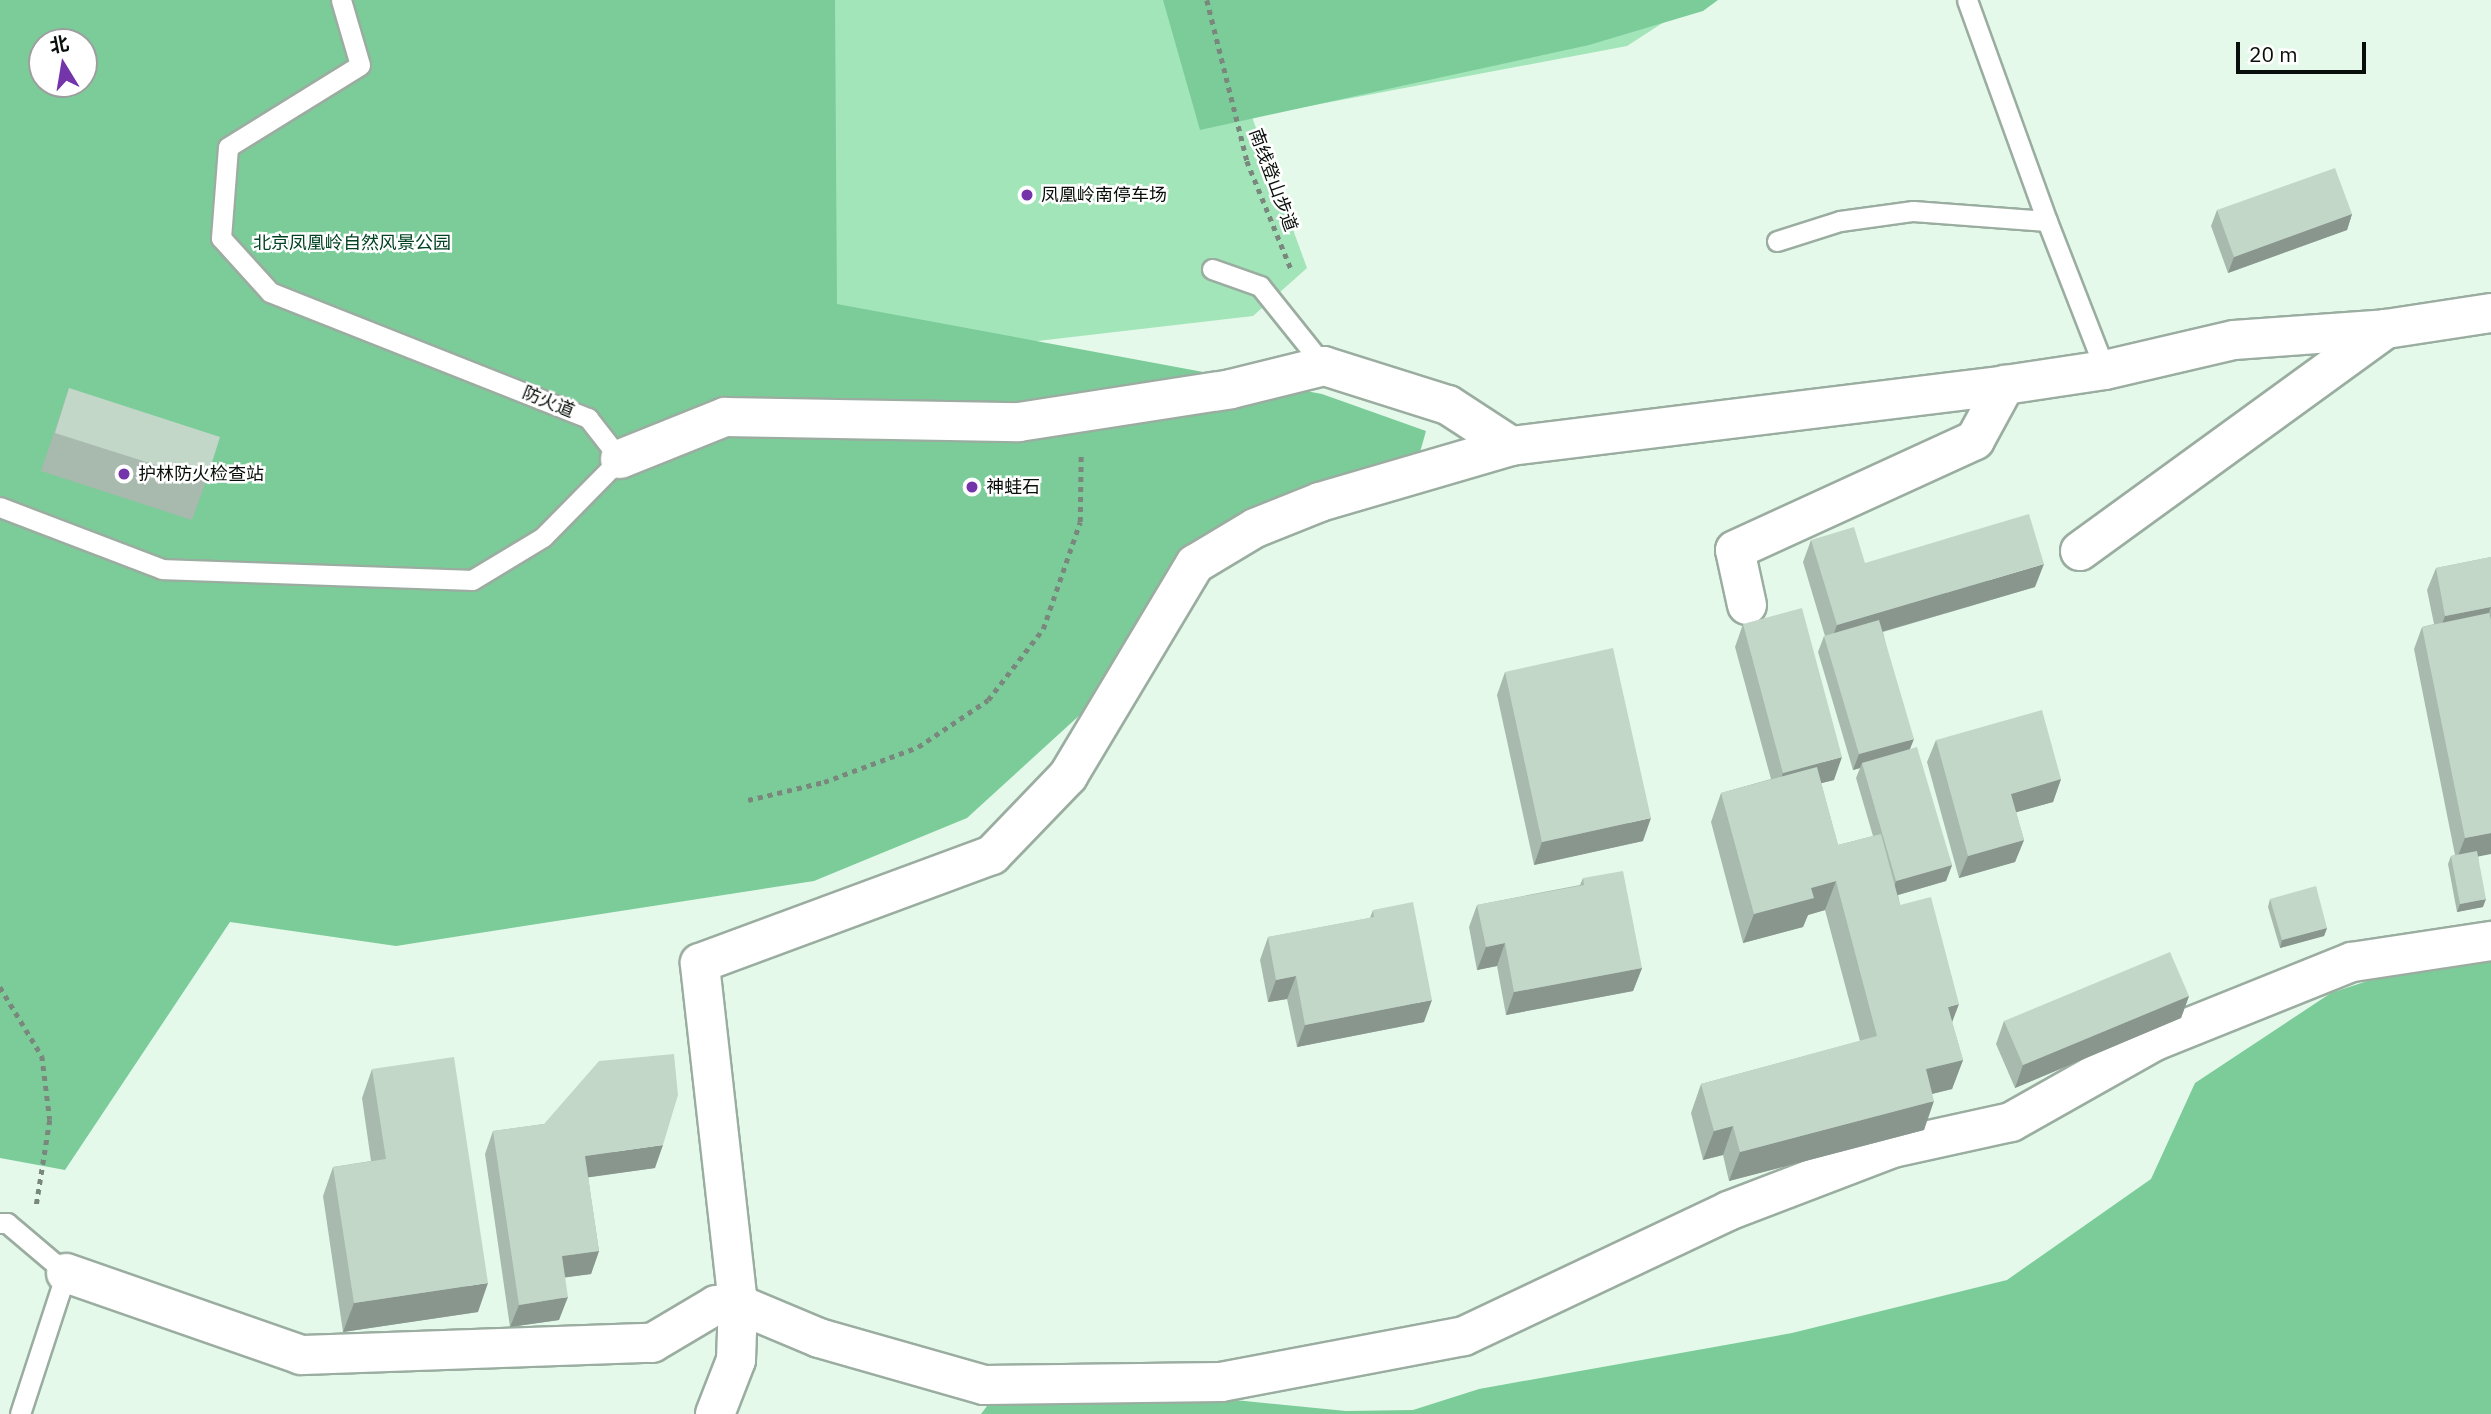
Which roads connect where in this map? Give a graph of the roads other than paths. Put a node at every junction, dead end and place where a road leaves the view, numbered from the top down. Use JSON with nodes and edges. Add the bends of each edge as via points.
{"nodes":[{"id":1,"x":341,"y":0,"type":"edge"},
{"id":2,"x":1967,"y":0,"type":"edge"},
{"id":3,"x":2047,"y":221,"type":"junction"},
{"id":4,"x":1777,"y":241,"type":"dead end"},
{"id":5,"x":1212,"y":269,"type":"dead end"},
{"id":6,"x":2491,"y":313,"type":"edge"},
{"id":7,"x":2386,"y":329,"type":"junction"},
{"id":8,"x":1324,"y":366,"type":"junction"},
{"id":9,"x":2105,"y":370,"type":"junction"},
{"id":10,"x":2005,"y":386,"type":"junction"},
{"id":11,"x":1511,"y":446,"type":"junction"},
{"id":12,"x":620,"y":458,"type":"junction"},
{"id":13,"x":0,"y":507,"type":"edge"},
{"id":14,"x":2080,"y":551,"type":"dead end"},
{"id":15,"x":1747,"y":606,"type":"dead end"},
{"id":16,"x":2491,"y":941,"type":"edge"},
{"id":17,"x":0,"y":1223,"type":"edge"},
{"id":18,"x":66,"y":1273,"type":"junction"},
{"id":19,"x":738,"y":1304,"type":"junction"},
{"id":20,"x":20,"y":1414,"type":"edge"},
{"id":21,"x":715,"y":1414,"type":"edge"}],
"edges":[{"from":1,"to":12,"type":"lane","name":"防火道","via":[[360,65],[228,147],[222,238],[270,292],[588,418]]},
{"from":2,"to":3,"type":"lane"},
{"from":3,"to":4,"type":"lane","via":[[1913,211],[1840,221]]},
{"from":3,"to":9,"type":"lane"},
{"from":5,"to":8,"type":"lane","via":[[1260,286]]},
{"from":6,"to":7,"type":"street"},
{"from":7,"to":9,"type":"street","via":[[2234,340]]},
{"from":7,"to":14,"type":"street"},
{"from":8,"to":11,"type":"street","via":[[1448,405]]},
{"from":8,"to":12,"type":"street","via":[[1231,390],[1019,422],[724,417]]},
{"from":9,"to":10,"type":"street"},
{"from":10,"to":11,"type":"street"},
{"from":10,"to":15,"type":"street","via":[[1975,440],[1735,550]]},
{"from":11,"to":19,"type":"street","via":[[1320,502],[1255,528],[1195,564],[1068,776],[992,855],[700,963]]},
{"from":12,"to":13,"type":"lane","via":[[543,537],[472,579],[162,569]]},
{"from":16,"to":19,"type":"street","via":[[2352,962],[2155,1041],[2011,1122],[1893,1148],[1728,1211],[1464,1336],[1378,1354],[1221,1382],[984,1385],[819,1338]]},
{"from":17,"to":18,"type":"lane"},
{"from":18,"to":19,"type":"street","via":[[301,1355],[652,1343],[716,1305]]},
{"from":18,"to":20,"type":"lane"},
{"from":19,"to":21,"type":"street","via":[[736,1360]]}]}
